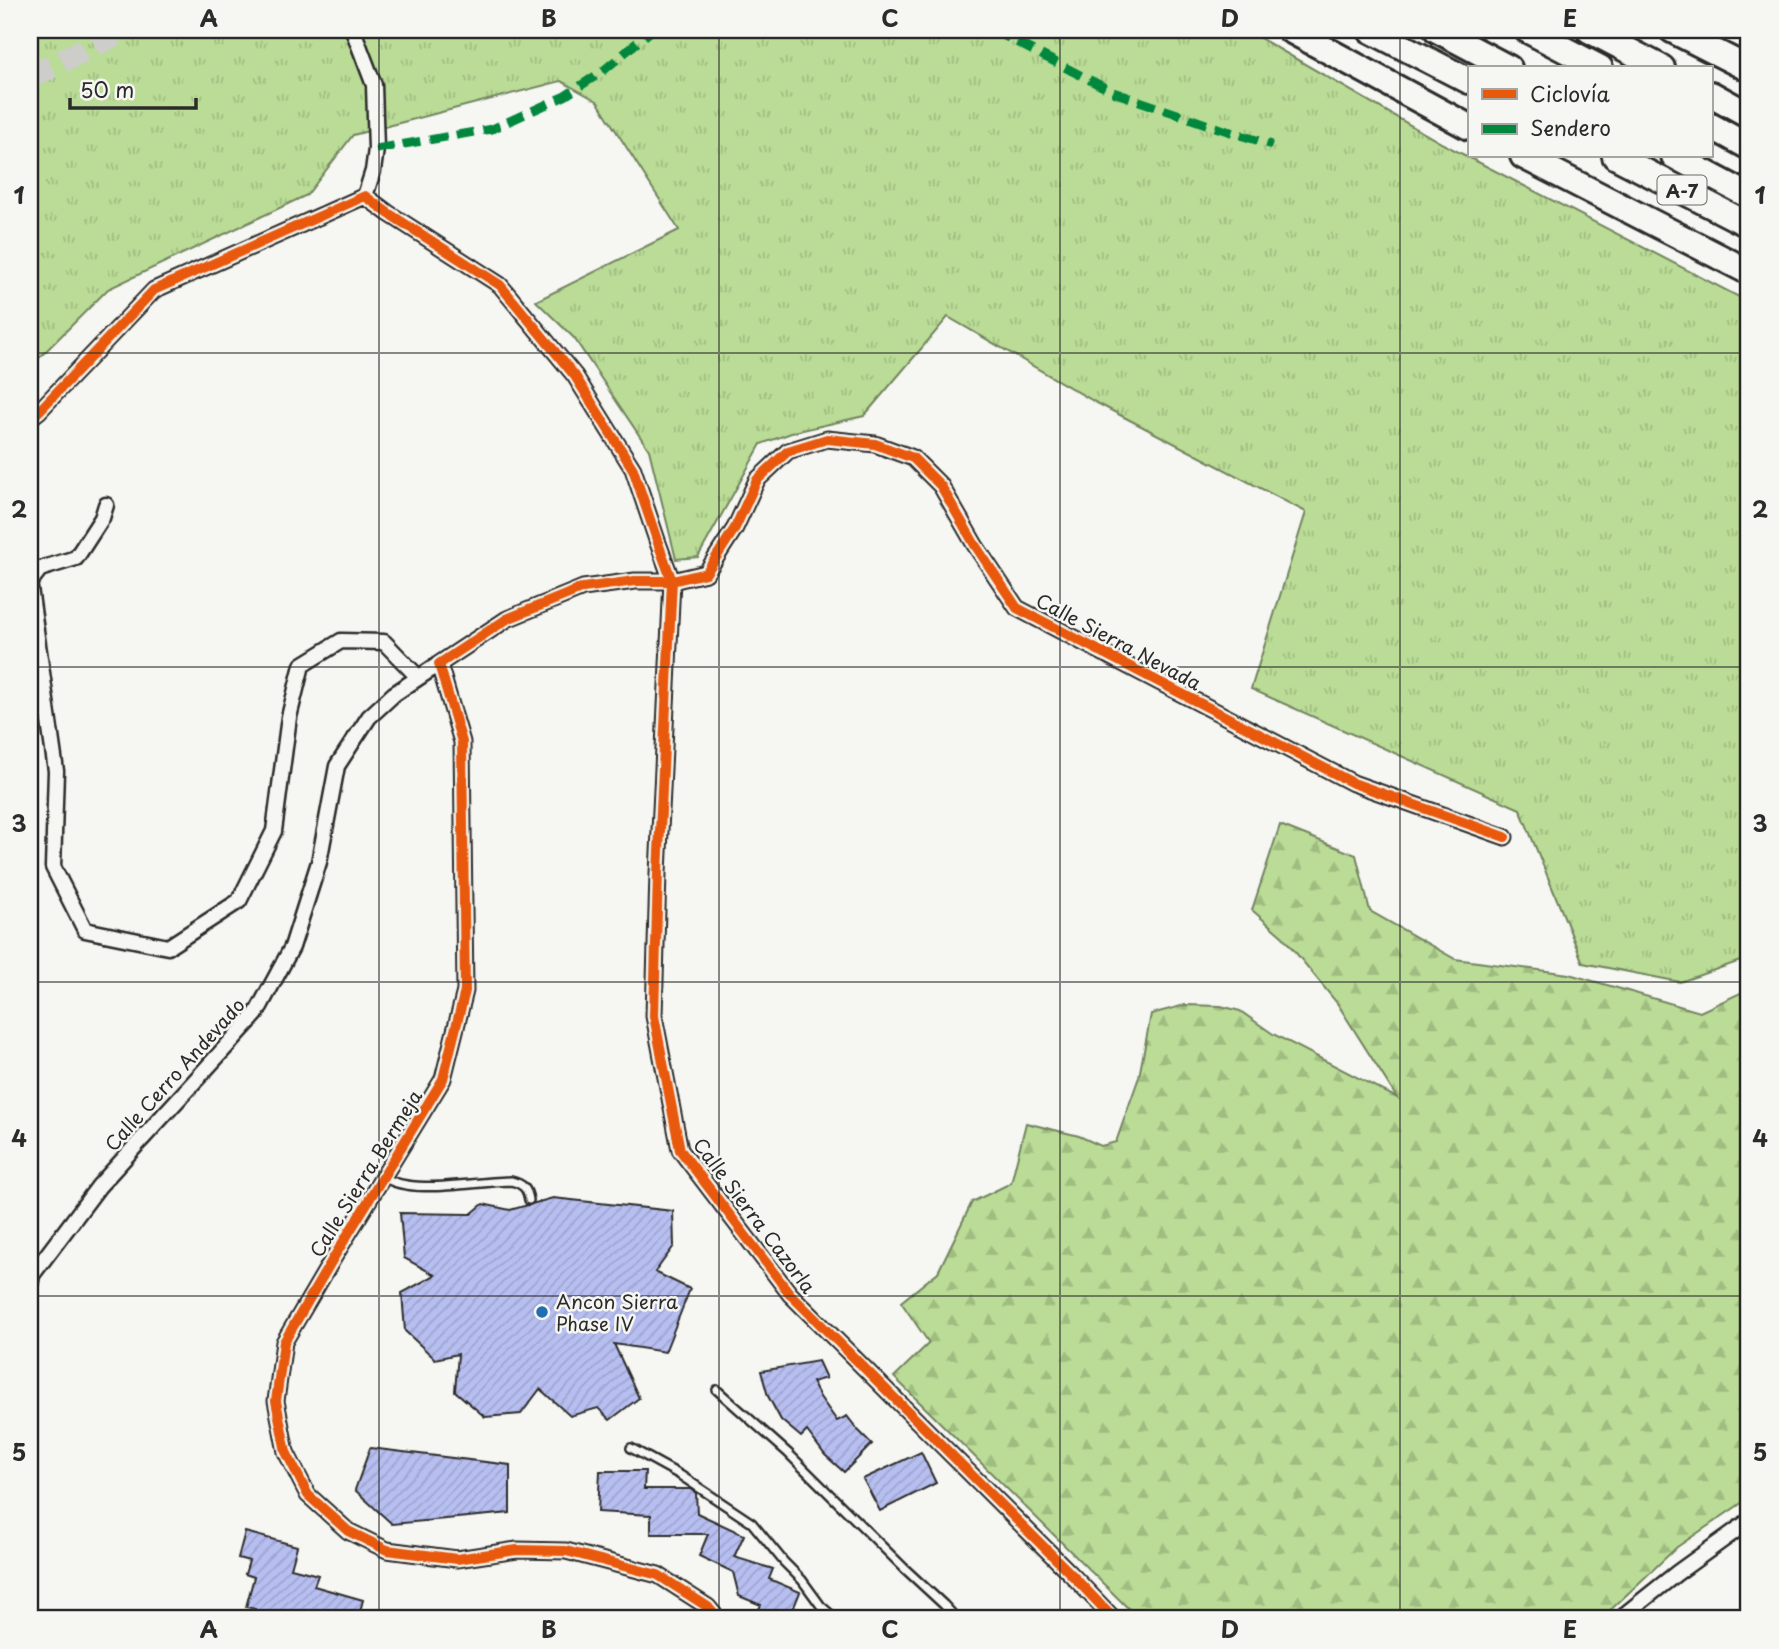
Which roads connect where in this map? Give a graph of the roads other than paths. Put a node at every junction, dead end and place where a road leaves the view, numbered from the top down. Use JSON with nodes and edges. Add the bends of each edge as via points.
{"nodes":[{"id":1,"x":353,"y":30,"type":"edge"},
{"id":2,"x":1290,"y":30,"type":"edge"},
{"id":3,"x":1370,"y":30,"type":"edge"},
{"id":4,"x":1437,"y":30,"type":"edge"},
{"id":5,"x":1527,"y":30,"type":"edge"},
{"id":6,"x":1589,"y":30,"type":"edge"},
{"id":7,"x":1672,"y":30,"type":"edge"},
{"id":8,"x":1505,"y":66,"type":"edge"},
{"id":9,"x":1596,"y":66,"type":"edge"},
{"id":10,"x":1658,"y":66,"type":"edge"},
{"id":11,"x":1749,"y":69,"type":"edge"},
{"id":12,"x":1468,"y":80,"type":"edge"},
{"id":13,"x":1712,"y":95,"type":"edge"},
{"id":14,"x":1749,"y":115,"type":"edge"},
{"id":15,"x":1468,"y":126,"type":"edge"},
{"id":16,"x":1712,"y":128,"type":"edge"},
{"id":17,"x":1749,"y":147,"type":"edge"},
{"id":18,"x":1527,"y":158,"type":"edge"},
{"id":19,"x":1619,"y":158,"type":"edge"},
{"id":20,"x":1678,"y":158,"type":"edge"},
{"id":21,"x":365,"y":196,"type":"junction"},
{"id":22,"x":1749,"y":196,"type":"edge"},
{"id":23,"x":1749,"y":225,"type":"edge"},
{"id":24,"x":1749,"y":272,"type":"edge"},
{"id":25,"x":30,"y":418,"type":"edge"},
{"id":26,"x":106,"y":505,"type":"dead end"},
{"id":27,"x":672,"y":581,"type":"junction"},
{"id":28,"x":30,"y":582,"type":"edge"},
{"id":29,"x":30,"y":587,"type":"edge"},
{"id":30,"x":439,"y":664,"type":"junction"},
{"id":31,"x":418,"y":677,"type":"junction"},
{"id":32,"x":1505,"y":837,"type":"dead end"},
{"id":33,"x":383,"y":1177,"type":"junction"},
{"id":34,"x":529,"y":1200,"type":"dead end"},
{"id":35,"x":31,"y":1278,"type":"edge"},
{"id":36,"x":717,"y":1390,"type":"dead end"},
{"id":37,"x":631,"y":1448,"type":"dead end"},
{"id":38,"x":1749,"y":1521,"type":"edge"},
{"id":39,"x":718,"y":1619,"type":"edge"},
{"id":40,"x":836,"y":1619,"type":"edge"},
{"id":41,"x":957,"y":1619,"type":"edge"},
{"id":42,"x":1114,"y":1619,"type":"edge"},
{"id":43,"x":1622,"y":1619,"type":"edge"}],
"edges":[{"from":1,"to":21,"type":"street","via":[[374,85],[376,149]]},
{"from":2,"to":15,"type":"highway"},
{"from":3,"to":12,"type":"highway"},
{"from":4,"to":8,"type":"highway"},
{"from":5,"to":9,"type":"highway"},
{"from":6,"to":10,"type":"highway"},
{"from":7,"to":11,"type":"highway"},
{"from":13,"to":14,"type":"highway"},
{"from":16,"to":17,"type":"highway"},
{"from":18,"to":24,"type":"highway"},
{"from":19,"to":23,"type":"highway","number":"A-7"},
{"from":20,"to":22,"type":"highway"},
{"from":21,"to":25,"type":"street","via":[[154,290]]},
{"from":21,"to":27,"type":"street","via":[[499,285],[575,376],[633,468]]},
{"from":26,"to":28,"type":"street","via":[[76,558],[40,569]]},
{"from":27,"to":30,"type":"street","via":[[583,588],[507,619]]},
{"from":27,"to":32,"type":"street","name":"Calle Sierra Nevada","via":[[706,573],[735,528],[757,481],[788,451],[827,439],[875,444],[914,458],[941,486],[1017,608],[1353,783]]},
{"from":27,"to":42,"type":"street","name":"Calle Sierra Cazorla","via":[[654,1016],[681,1150],[790,1294]]},
{"from":29,"to":31,"type":"street","via":[[56,771],[53,867],[85,930],[168,947],[239,901],[274,831],[289,717],[302,666],[341,641],[384,642]]},
{"from":30,"to":31,"type":"street","name":"Calle Cerro Andevado"},
{"from":30,"to":33,"type":"street","name":"Calle Sierra Bermeja","via":[[462,742],[465,991],[443,1079]]},
{"from":31,"to":35,"type":"street","name":"Calle Cerro Andevado","via":[[369,717],[337,766],[319,862],[292,947],[256,1014],[99,1186]]},
{"from":33,"to":34,"type":"lane","via":[[409,1186],[511,1181],[525,1187]]},
{"from":33,"to":39,"type":"street","name":"Calle Sierra Bermeja","via":[[284,1342],[276,1401],[286,1452],[308,1495],[348,1531],[387,1550],[457,1559],[517,1550],[566,1551],[658,1575],[708,1607]]},
{"from":36,"to":41,"type":"lane"},
{"from":37,"to":40,"type":"lane","via":[[752,1523]]},
{"from":38,"to":43,"type":"street"}]}
